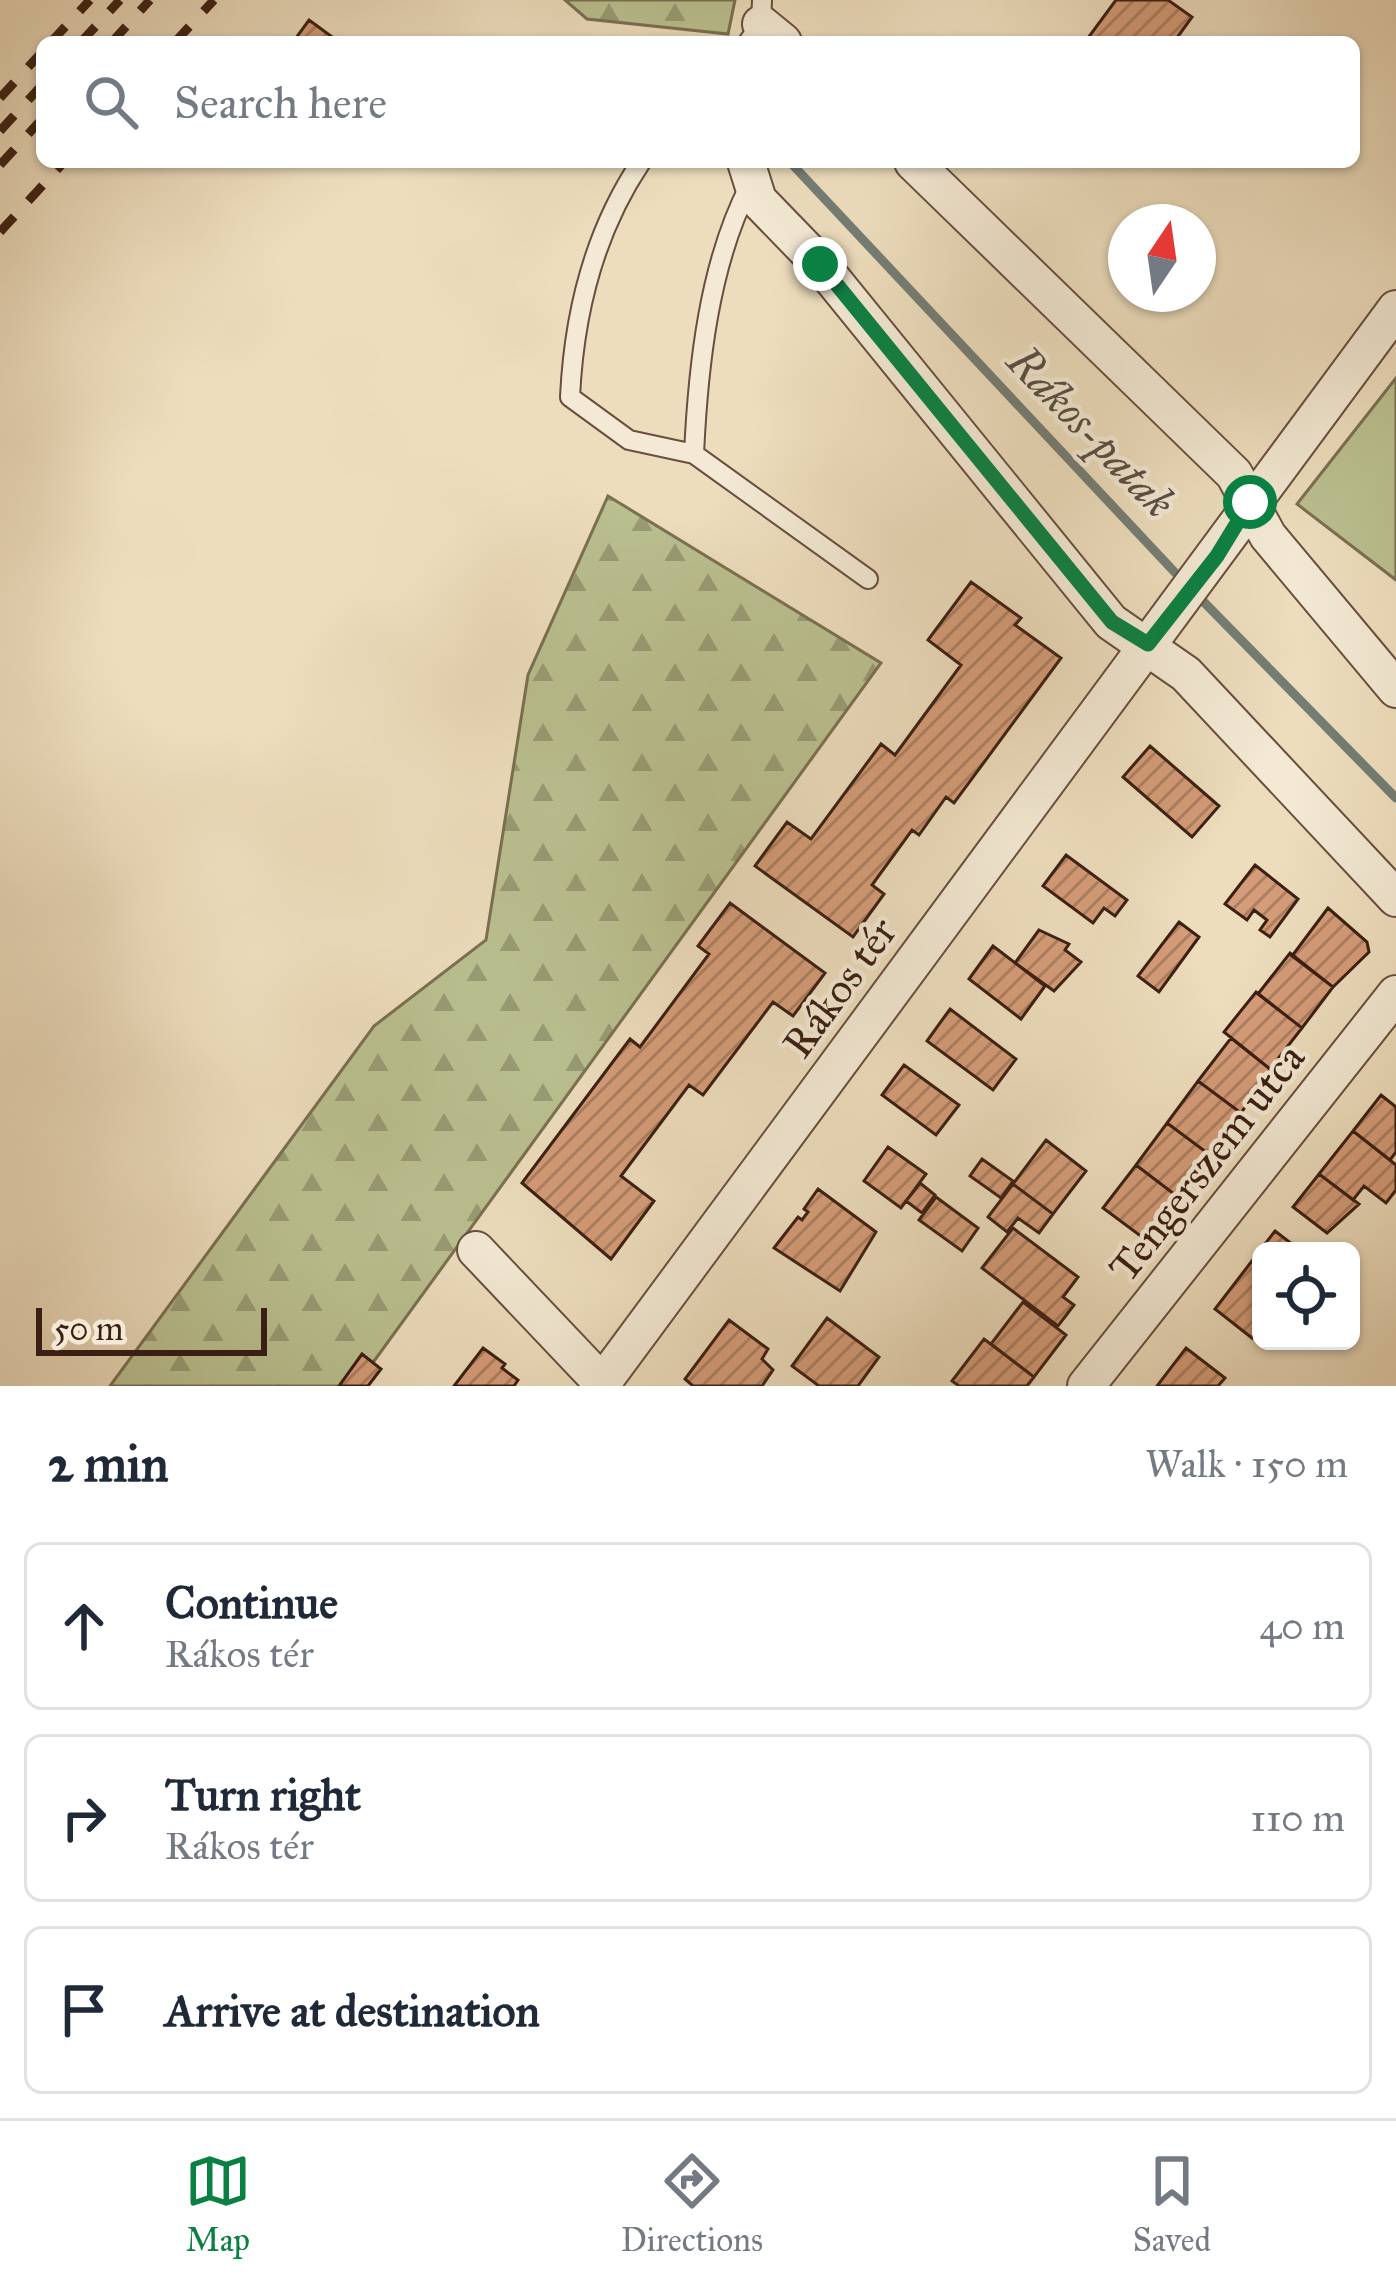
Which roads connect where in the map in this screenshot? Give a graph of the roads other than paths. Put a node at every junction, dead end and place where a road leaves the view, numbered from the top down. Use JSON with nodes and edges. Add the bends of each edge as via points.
{"nodes":[{"id":1,"x":636,"y":168,"type":"edge"},
{"id":2,"x":921,"y":168,"type":"edge"},
{"id":3,"x":749,"y":171,"type":"edge"},
{"id":4,"x":1396,"y":309,"type":"edge"},
{"id":5,"x":694,"y":454,"type":"junction"},
{"id":6,"x":1250,"y":502,"type":"junction"},
{"id":7,"x":868,"y":579,"type":"dead end"},
{"id":8,"x":1148,"y":644,"type":"junction"},
{"id":9,"x":1396,"y":689,"type":"edge"},
{"id":10,"x":1396,"y":898,"type":"edge"},
{"id":11,"x":1396,"y":994,"type":"edge"},
{"id":12,"x":476,"y":1250,"type":"dead end"},
{"id":13,"x":602,"y":1385,"type":"edge"},
{"id":14,"x":1086,"y":1386,"type":"edge"}],
"edges":[{"from":1,"to":5,"type":"lane","via":[[612,205],[593,263],[573,339],[570,397],[628,440]]},
{"from":2,"to":6,"type":"street","via":[[1234,474]]},
{"from":3,"to":5,"type":"lane","via":[[697,382]]},
{"from":3,"to":8,"type":"street","via":[[758,200],[820,264],[1112,622]]},
{"from":4,"to":6,"type":"street","name":"Rákos tér"},
{"from":5,"to":7,"type":"lane"},
{"from":6,"to":8,"type":"street","name":"Rákos tér"},
{"from":6,"to":9,"type":"street","via":[[1268,536]]},
{"from":8,"to":10,"type":"street","via":[[1186,674]]},
{"from":8,"to":13,"type":"street","name":"Rákos tér"},
{"from":11,"to":14,"type":"street","name":"Tengerszem utca"},
{"from":12,"to":13,"type":"street"}]}
